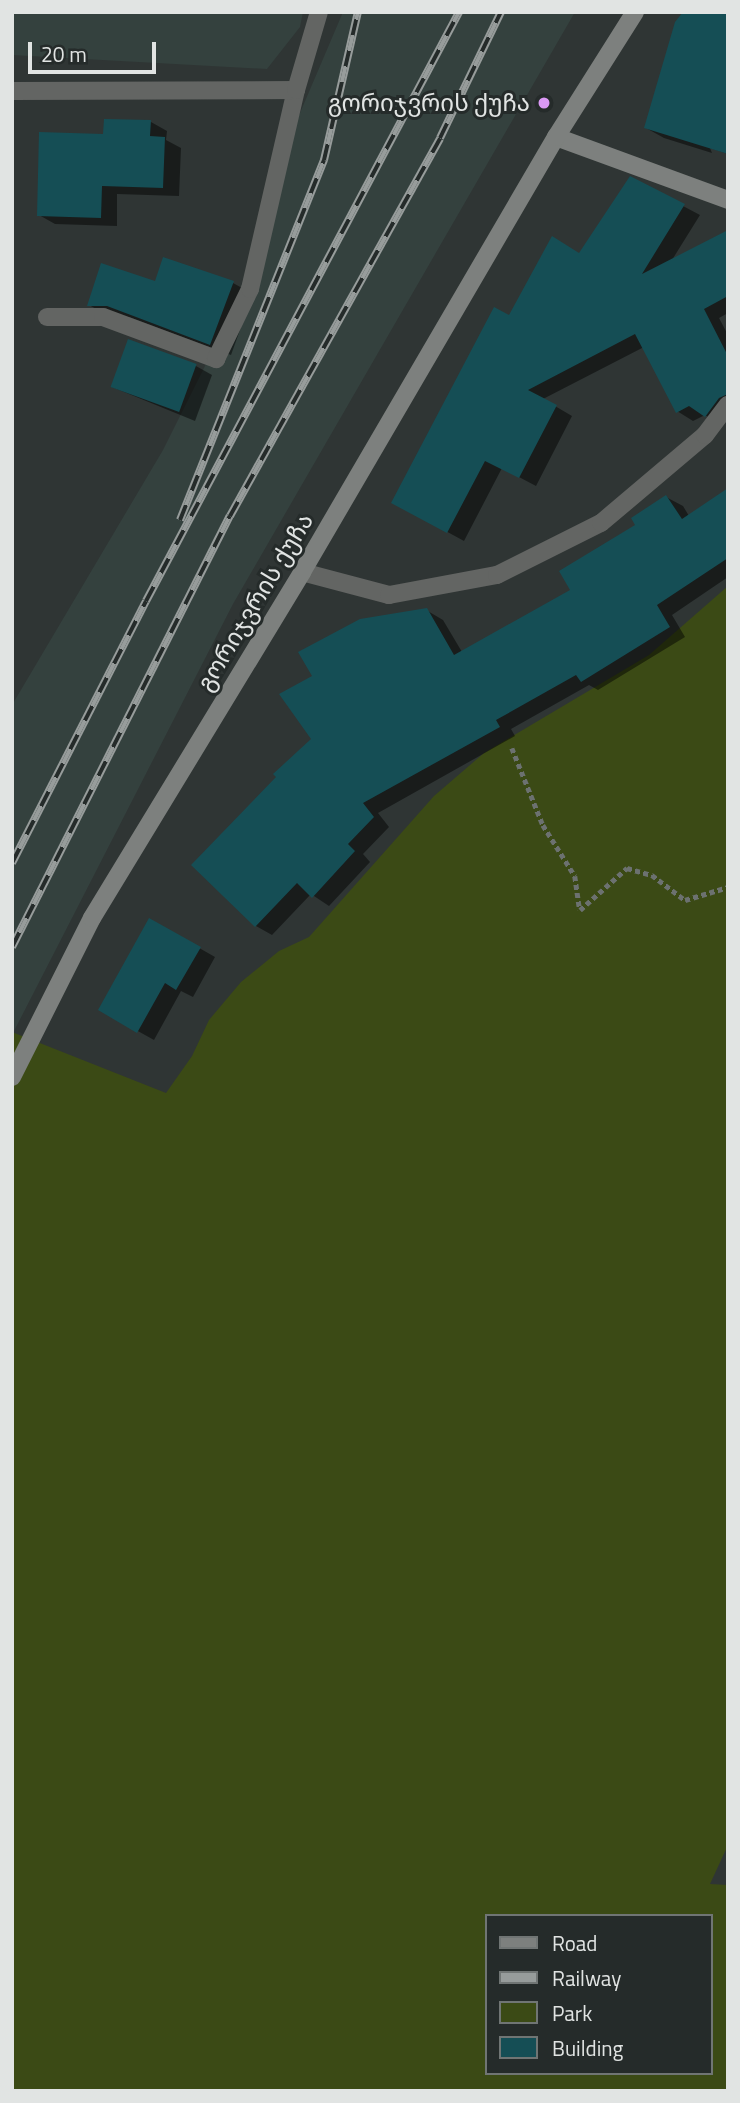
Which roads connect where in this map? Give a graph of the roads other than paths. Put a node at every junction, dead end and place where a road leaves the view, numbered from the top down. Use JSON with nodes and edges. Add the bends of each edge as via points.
{"nodes":[{"id":1,"x":319,"y":12,"type":"edge"},
{"id":2,"x":635,"y":12,"type":"edge"},
{"id":3,"x":296,"y":90,"type":"junction"},
{"id":4,"x":12,"y":91,"type":"edge"},
{"id":5,"x":556,"y":137,"type":"junction"},
{"id":6,"x":728,"y":200,"type":"edge"},
{"id":7,"x":47,"y":317,"type":"dead end"},
{"id":8,"x":728,"y":405,"type":"edge"},
{"id":9,"x":302,"y":572,"type":"junction"},
{"id":10,"x":12,"y":1077,"type":"edge"}],
"edges":[{"from":1,"to":3,"type":"street"},
{"from":2,"to":5,"type":"main road","name":"გორიჯვრის ქუჩა"},
{"from":3,"to":4,"type":"street"},
{"from":3,"to":7,"type":"street","via":[[250,289],[216,359],[103,317]]},
{"from":5,"to":6,"type":"main road"},
{"from":5,"to":9,"type":"main road","name":"გორიჯვრის ქუჩა"},
{"from":8,"to":9,"type":"street","via":[[705,435],[601,523],[497,575],[389,595]]},
{"from":9,"to":10,"type":"main road","name":"გორიჯვრის ქუჩა","via":[[92,918]]}]}
